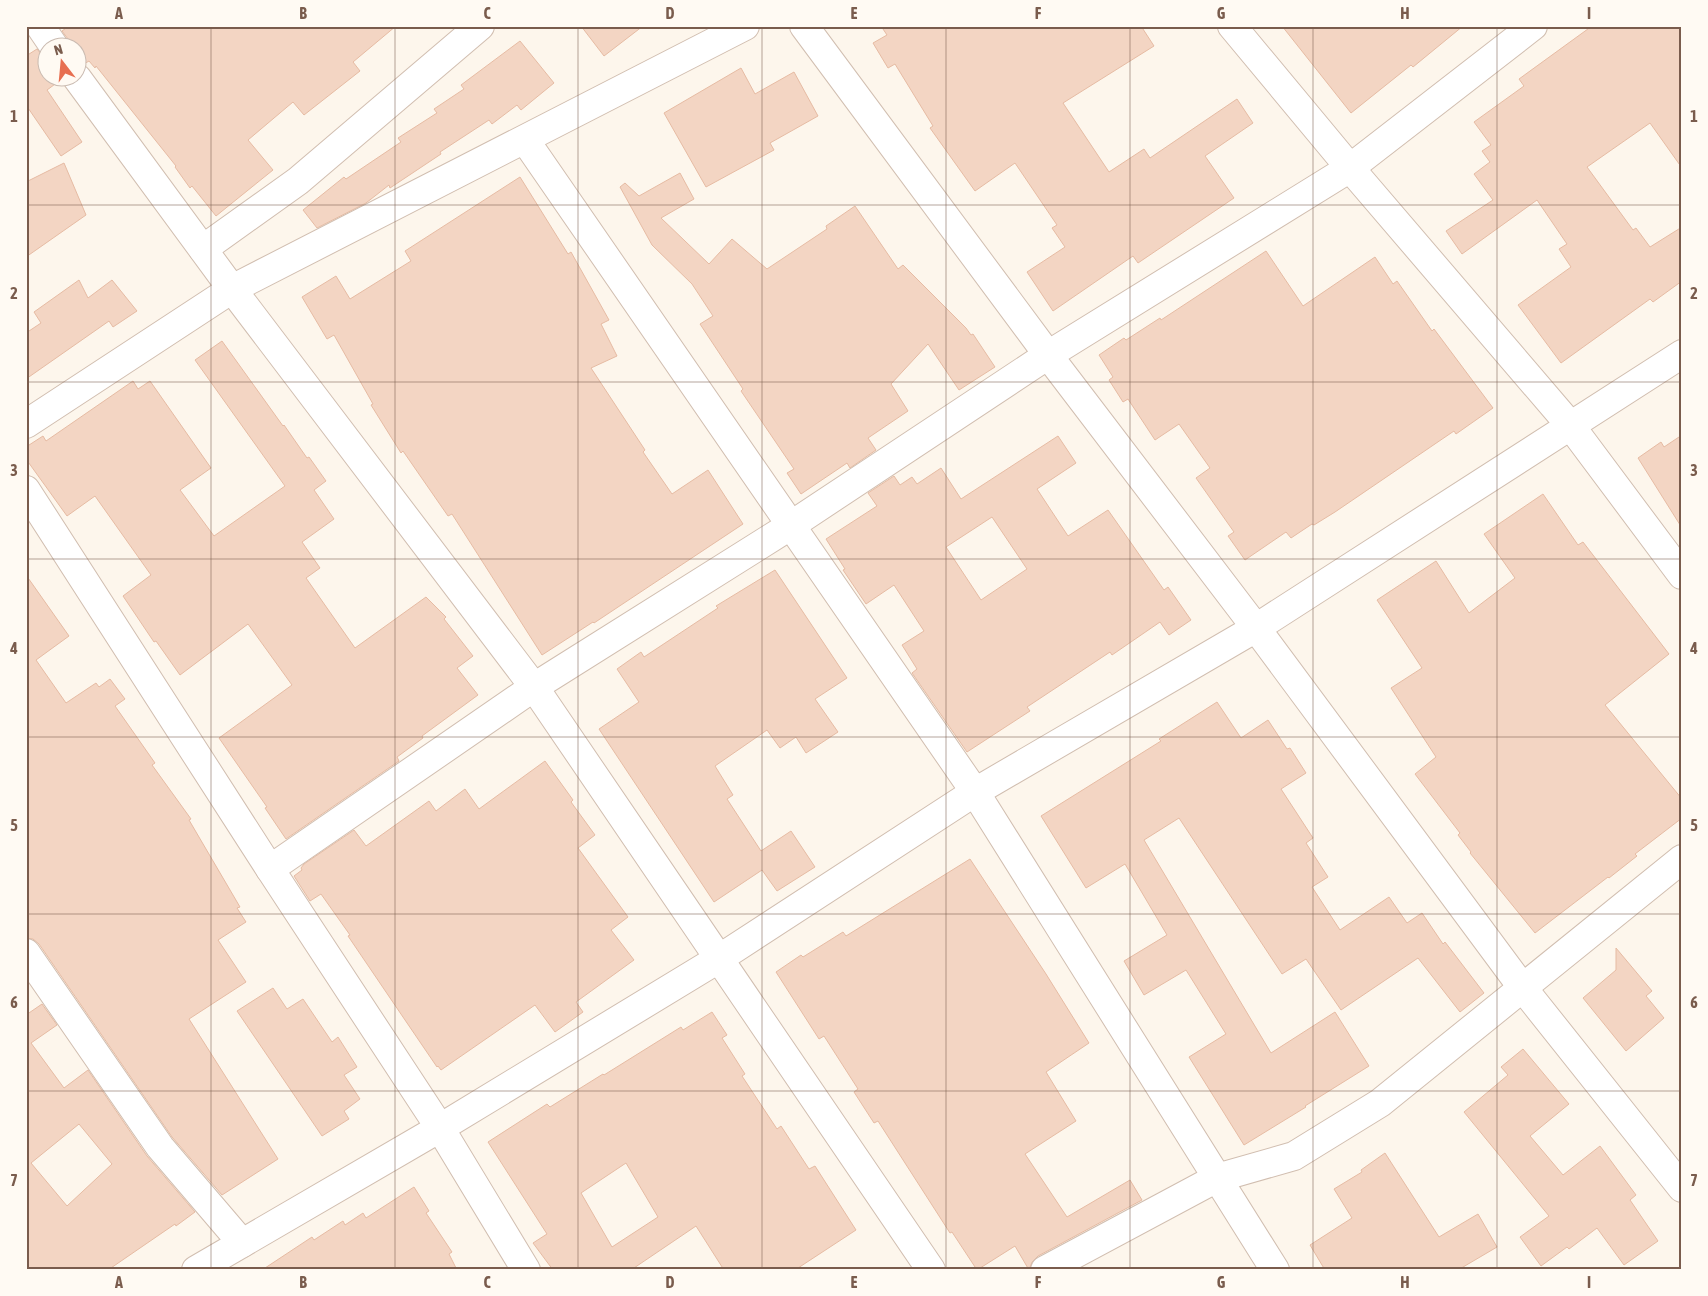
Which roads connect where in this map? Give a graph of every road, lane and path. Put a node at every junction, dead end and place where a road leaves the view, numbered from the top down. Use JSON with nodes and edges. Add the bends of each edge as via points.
{"nodes":[{"id":1,"x":40,"y":26,"type":"edge"},
{"id":2,"x":480,"y":26,"type":"edge"},
{"id":3,"x":745,"y":26,"type":"edge"},
{"id":4,"x":804,"y":26,"type":"edge"},
{"id":5,"x":1232,"y":26,"type":"edge"},
{"id":6,"x":1533,"y":26,"type":"edge"},
{"id":7,"x":49,"y":38,"type":"edge"},
{"id":8,"x":84,"y":88,"type":"edge"},
{"id":9,"x":525,"y":140,"type":"junction"},
{"id":10,"x":1350,"y":168,"type":"junction"},
{"id":11,"x":202,"y":249,"type":"junction"},
{"id":12,"x":232,"y":289,"type":"junction"},
{"id":13,"x":1682,"y":354,"type":"edge"},
{"id":14,"x":1048,"y":355,"type":"junction"},
{"id":15,"x":26,"y":424,"type":"edge"},
{"id":16,"x":1570,"y":425,"type":"junction"},
{"id":17,"x":26,"y":490,"type":"edge"},
{"id":18,"x":790,"y":526,"type":"junction"},
{"id":19,"x":1682,"y":575,"type":"edge"},
{"id":20,"x":1256,"y":628,"type":"junction"},
{"id":21,"x":534,"y":687,"type":"junction"},
{"id":22,"x":975,"y":792,"type":"junction"},
{"id":23,"x":1682,"y":860,"type":"edge"},
{"id":24,"x":270,"y":869,"type":"junction"},
{"id":25,"x":26,"y":953,"type":"edge"},
{"id":26,"x":720,"y":958,"type":"junction"},
{"id":27,"x":1522,"y":987,"type":"junction"},
{"id":28,"x":440,"y":1128,"type":"junction"},
{"id":29,"x":1218,"y":1178,"type":"junction"},
{"id":30,"x":1682,"y":1188,"type":"edge"},
{"id":31,"x":242,"y":1243,"type":"junction"},
{"id":32,"x":196,"y":1270,"type":"edge"},
{"id":33,"x":526,"y":1270,"type":"edge"},
{"id":34,"x":932,"y":1270,"type":"edge"},
{"id":35,"x":1045,"y":1270,"type":"edge"},
{"id":36,"x":1275,"y":1270,"type":"edge"}],
"edges":[{"from":1,"to":7,"type":"street"},
{"from":2,"to":11,"type":"street","via":[[298,181]]},
{"from":3,"to":9,"type":"street"},
{"from":4,"to":14,"type":"street"},
{"from":5,"to":10,"type":"street"},
{"from":6,"to":10,"type":"street"},
{"from":8,"to":11,"type":"street"},
{"from":9,"to":12,"type":"street"},
{"from":9,"to":18,"type":"street"},
{"from":10,"to":14,"type":"street"},
{"from":10,"to":16,"type":"street"},
{"from":11,"to":12,"type":"street"},
{"from":12,"to":15,"type":"street"},
{"from":12,"to":21,"type":"street"},
{"from":13,"to":16,"type":"street"},
{"from":14,"to":18,"type":"street"},
{"from":14,"to":20,"type":"street"},
{"from":16,"to":19,"type":"street"},
{"from":16,"to":20,"type":"street"},
{"from":17,"to":24,"type":"street"},
{"from":18,"to":21,"type":"street"},
{"from":18,"to":22,"type":"street"},
{"from":20,"to":22,"type":"street"},
{"from":20,"to":27,"type":"street"},
{"from":21,"to":24,"type":"street"},
{"from":21,"to":26,"type":"street"},
{"from":22,"to":26,"type":"street"},
{"from":22,"to":29,"type":"street"},
{"from":23,"to":27,"type":"street"},
{"from":24,"to":28,"type":"street"},
{"from":25,"to":31,"type":"street","via":[[160,1147]]},
{"from":26,"to":28,"type":"street"},
{"from":26,"to":34,"type":"street"},
{"from":27,"to":29,"type":"street","via":[[1380,1103],[1294,1156]]},
{"from":27,"to":30,"type":"street"},
{"from":28,"to":31,"type":"street"},
{"from":28,"to":33,"type":"street"},
{"from":29,"to":35,"type":"street"},
{"from":29,"to":36,"type":"street"},
{"from":31,"to":32,"type":"street"}]}
